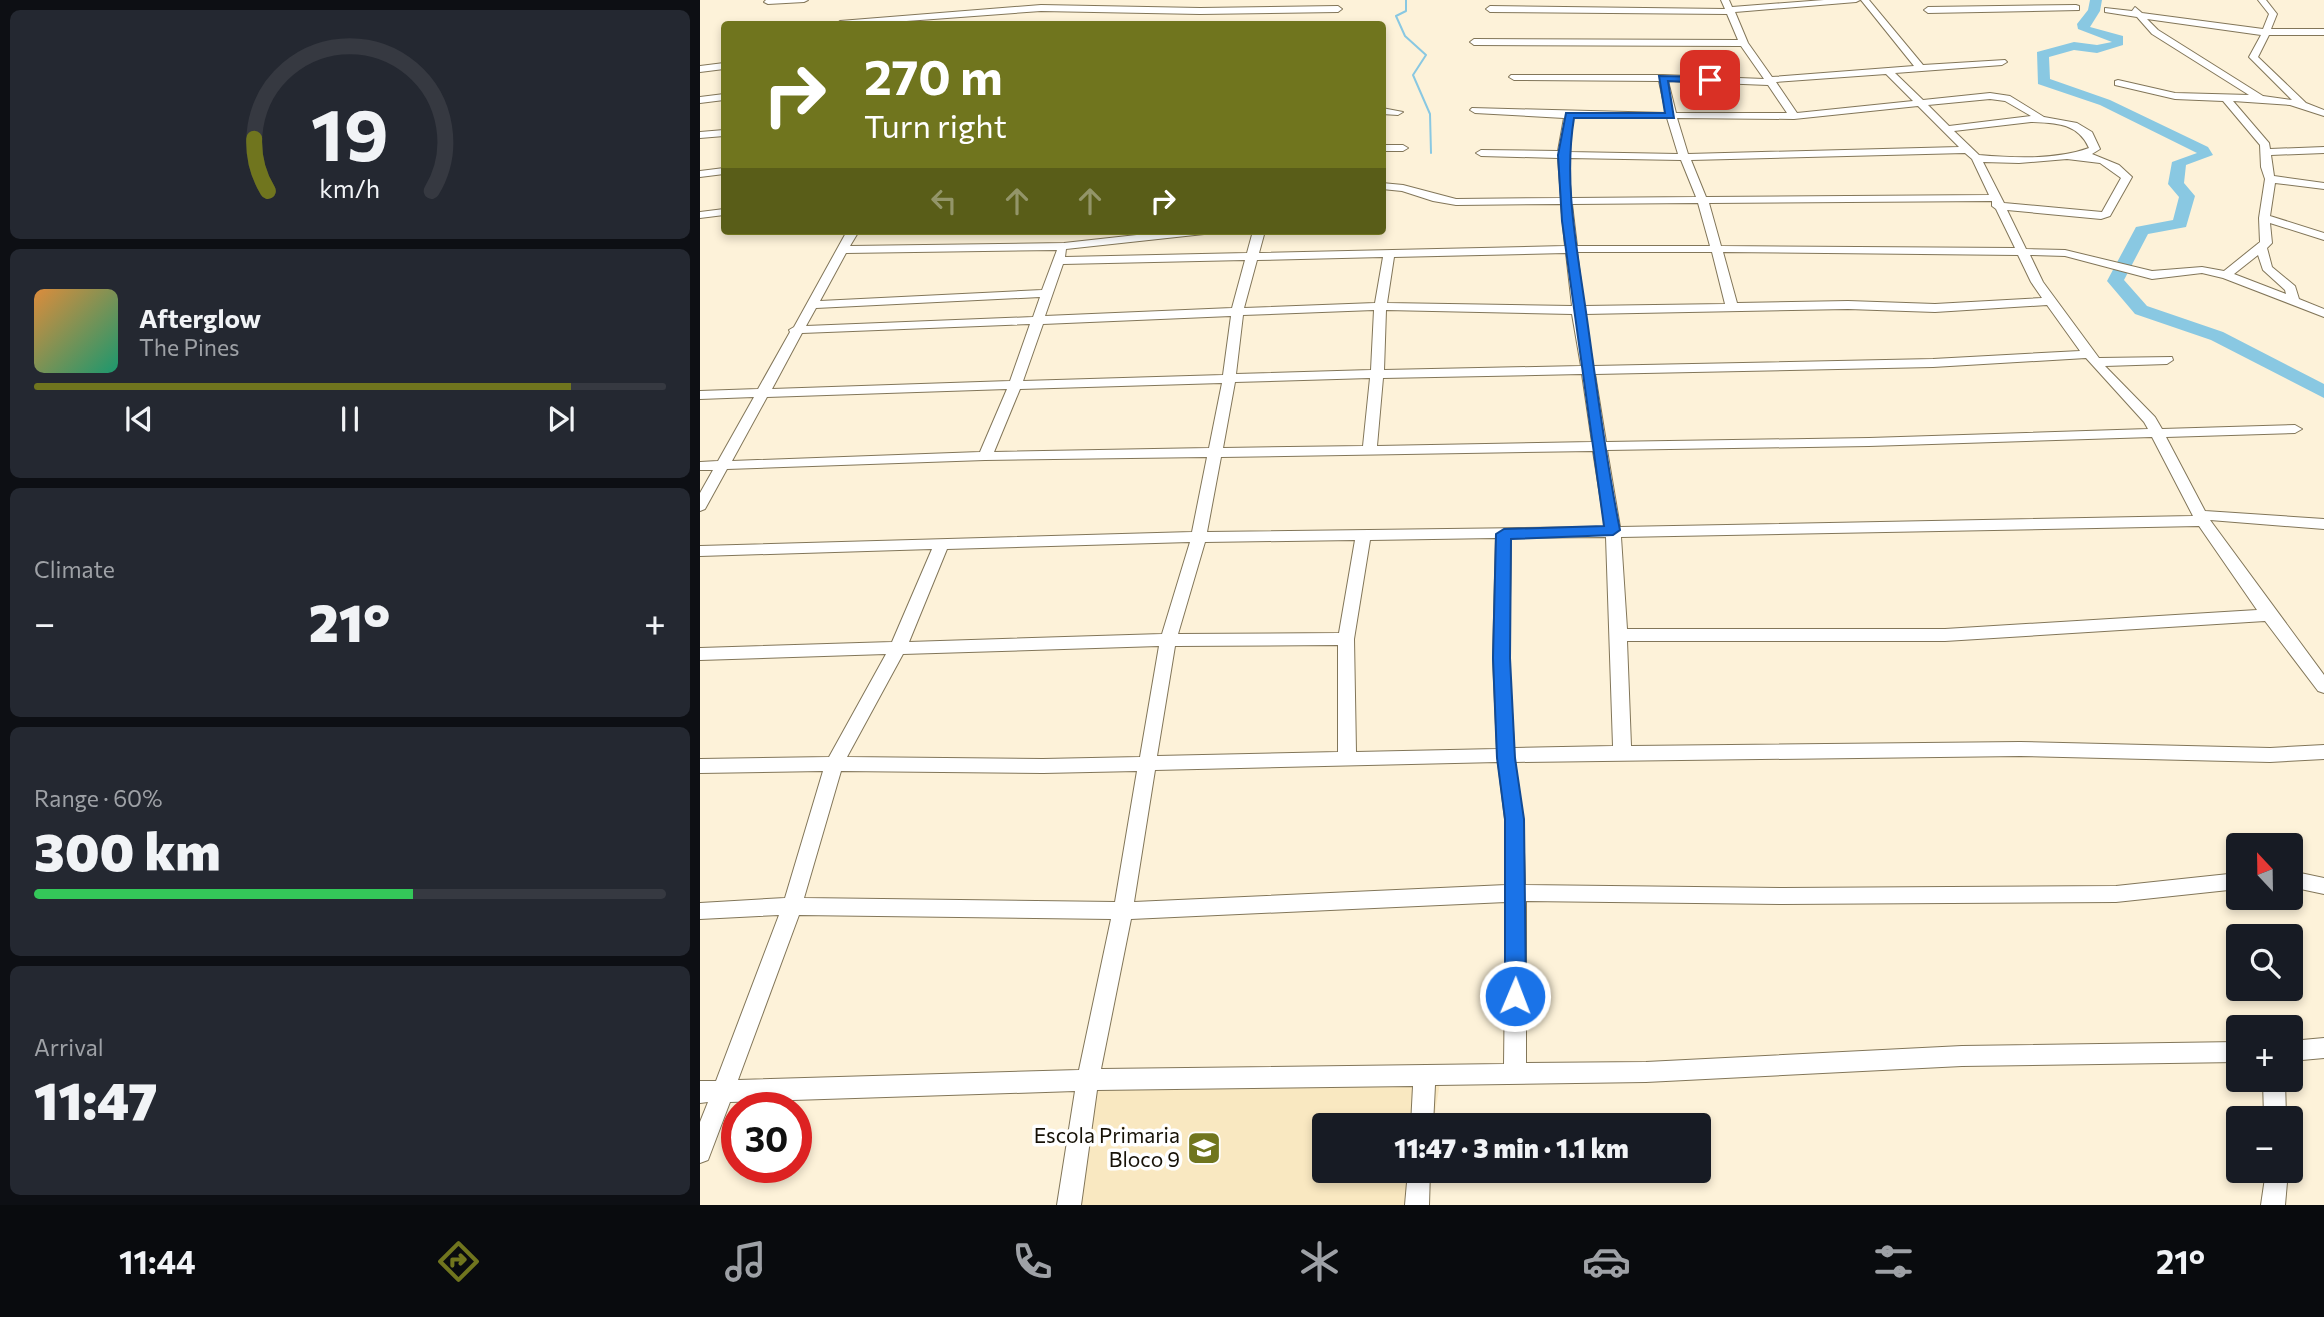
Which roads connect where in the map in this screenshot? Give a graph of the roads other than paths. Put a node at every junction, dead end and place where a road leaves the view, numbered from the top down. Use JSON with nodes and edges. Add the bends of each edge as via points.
{"nodes":[{"id":1,"x":804,"y":0,"type":"edge"},
{"id":2,"x":1856,"y":0,"type":"edge"},
{"id":3,"x":1865,"y":0,"type":"edge"},
{"id":4,"x":1920,"y":0,"type":"edge"},
{"id":5,"x":2127,"y":0,"type":"edge"},
{"id":6,"x":2262,"y":0,"type":"edge"},
{"id":7,"x":961,"y":1,"type":"edge"},
{"id":8,"x":768,"y":2,"type":"dead end"},
{"id":9,"x":1728,"y":7,"type":"edge"},
{"id":10,"x":2076,"y":8,"type":"dead end"},
{"id":11,"x":1338,"y":9,"type":"dead end"},
{"id":12,"x":1490,"y":9,"type":"dead end"},
{"id":13,"x":1928,"y":10,"type":"junction"},
{"id":14,"x":2108,"y":10,"type":"dead end"},
{"id":15,"x":1200,"y":11,"type":"junction"},
{"id":16,"x":2137,"y":12,"type":"junction"},
{"id":17,"x":954,"y":15,"type":"junction"},
{"id":18,"x":878,"y":21,"type":"edge"},
{"id":19,"x":951,"y":21,"type":"edge"},
{"id":20,"x":1194,"y":21,"type":"edge"},
{"id":21,"x":1938,"y":22,"type":"dead end"},
{"id":22,"x":2324,"y":32,"type":"edge"},
{"id":23,"x":2267,"y":33,"type":"junction"},
{"id":24,"x":1474,"y":42,"type":"dead end"},
{"id":25,"x":1744,"y":43,"type":"junction"},
{"id":26,"x":2002,"y":62,"type":"dead end"},
{"id":27,"x":721,"y":66,"type":"edge"},
{"id":28,"x":1920,"y":68,"type":"junction"},
{"id":29,"x":700,"y":69,"type":"edge"},
{"id":30,"x":1889,"y":72,"type":"junction"},
{"id":31,"x":1514,"y":77,"type":"dead end"},
{"id":32,"x":1663,"y":78,"type":"junction"},
{"id":33,"x":1771,"y":81,"type":"junction"},
{"id":34,"x":2118,"y":83,"type":"dead end"},
{"id":35,"x":721,"y":97,"type":"edge"},
{"id":36,"x":2226,"y":98,"type":"junction"},
{"id":37,"x":2261,"y":99,"type":"junction"},
{"id":38,"x":700,"y":100,"type":"edge"},
{"id":39,"x":1921,"y":103,"type":"junction"},
{"id":40,"x":2304,"y":105,"type":"junction"},
{"id":41,"x":1475,"y":110,"type":"dead end"},
{"id":42,"x":1386,"y":111,"type":"edge"},
{"id":43,"x":1398,"y":111,"type":"dead end"},
{"id":44,"x":2324,"y":113,"type":"edge"},
{"id":45,"x":1569,"y":115,"type":"junction"},
{"id":46,"x":1670,"y":116,"type":"junction"},
{"id":47,"x":1794,"y":116,"type":"junction"},
{"id":48,"x":2039,"y":117,"type":"junction"},
{"id":49,"x":1949,"y":129,"type":"junction"},
{"id":50,"x":721,"y":133,"type":"edge"},
{"id":51,"x":700,"y":135,"type":"edge"},
{"id":52,"x":1386,"y":148,"type":"edge"},
{"id":53,"x":1403,"y":148,"type":"dead end"},
{"id":54,"x":2324,"y":150,"type":"edge"},
{"id":55,"x":2265,"y":152,"type":"junction"},
{"id":56,"x":1481,"y":153,"type":"dead end"},
{"id":57,"x":2084,"y":153,"type":"junction"},
{"id":58,"x":1972,"y":154,"type":"junction"},
{"id":59,"x":1563,"y":155,"type":"junction"},
{"id":60,"x":1684,"y":157,"type":"junction"},
{"id":61,"x":721,"y":171,"type":"edge"},
{"id":62,"x":700,"y":174,"type":"edge"},
{"id":63,"x":2270,"y":179,"type":"junction"},
{"id":64,"x":1386,"y":186,"type":"edge"},
{"id":65,"x":2324,"y":186,"type":"edge"},
{"id":66,"x":1566,"y":200,"type":"junction"},
{"id":67,"x":1702,"y":200,"type":"junction"},
{"id":68,"x":1995,"y":202,"type":"junction"},
{"id":69,"x":721,"y":212,"type":"edge"},
{"id":70,"x":700,"y":215,"type":"edge"},
{"id":71,"x":2264,"y":218,"type":"junction"},
{"id":72,"x":850,"y":235,"type":"edge"},
{"id":73,"x":1137,"y":235,"type":"edge"},
{"id":74,"x":1258,"y":235,"type":"edge"},
{"id":75,"x":2324,"y":237,"type":"edge"},
{"id":76,"x":1053,"y":240,"type":"edge"},
{"id":77,"x":2261,"y":248,"type":"junction"},
{"id":78,"x":1574,"y":249,"type":"junction"},
{"id":79,"x":841,"y":250,"type":"junction"},
{"id":80,"x":1717,"y":250,"type":"junction"},
{"id":81,"x":2021,"y":252,"type":"junction"},
{"id":82,"x":1389,"y":253,"type":"junction"},
{"id":83,"x":1254,"y":256,"type":"junction"},
{"id":84,"x":1059,"y":261,"type":"junction"},
{"id":85,"x":2226,"y":275,"type":"junction"},
{"id":86,"x":1048,"y":293,"type":"junction"},
{"id":87,"x":2293,"y":299,"type":"junction"},
{"id":88,"x":2050,"y":301,"type":"junction"},
{"id":89,"x":810,"y":305,"type":"junction"},
{"id":90,"x":1380,"y":306,"type":"junction"},
{"id":91,"x":1732,"y":307,"type":"junction"},
{"id":92,"x":1578,"y":310,"type":"junction"},
{"id":93,"x":1237,"y":313,"type":"junction"},
{"id":94,"x":2324,"y":313,"type":"edge"},
{"id":95,"x":1039,"y":320,"type":"junction"},
{"id":96,"x":795,"y":330,"type":"junction"},
{"id":97,"x":2093,"y":358,"type":"junction"},
{"id":98,"x":2167,"y":360,"type":"dead end"},
{"id":99,"x":1589,"y":372,"type":"junction"},
{"id":100,"x":1377,"y":374,"type":"junction"},
{"id":101,"x":1229,"y":380,"type":"junction"},
{"id":102,"x":1015,"y":385,"type":"junction"},
{"id":103,"x":761,"y":394,"type":"junction"},
{"id":104,"x":700,"y":395,"type":"edge"},
{"id":105,"x":2295,"y":429,"type":"dead end"},
{"id":106,"x":2158,"y":436,"type":"junction"},
{"id":107,"x":1599,"y":447,"type":"junction"},
{"id":108,"x":1370,"y":448,"type":"junction"},
{"id":109,"x":1215,"y":455,"type":"junction"},
{"id":110,"x":985,"y":456,"type":"junction"},
{"id":111,"x":723,"y":465,"type":"junction"},
{"id":112,"x":700,"y":466,"type":"edge"},
{"id":113,"x":700,"y":506,"type":"edge"},
{"id":114,"x":2201,"y":518,"type":"junction"},
{"id":115,"x":2324,"y":524,"type":"edge"},
{"id":116,"x":1613,"y":530,"type":"junction"},
{"id":117,"x":1504,"y":534,"type":"junction"},
{"id":118,"x":1363,"y":535,"type":"junction"},
{"id":119,"x":1199,"y":537,"type":"junction"},
{"id":120,"x":941,"y":545,"type":"junction"},
{"id":121,"x":700,"y":551,"type":"edge"},
{"id":122,"x":2269,"y":615,"type":"junction"},
{"id":123,"x":1619,"y":635,"type":"junction"},
{"id":124,"x":1346,"y":639,"type":"junction"},
{"id":125,"x":1168,"y":640,"type":"junction"},
{"id":126,"x":899,"y":646,"type":"junction"},
{"id":127,"x":700,"y":653,"type":"edge"},
{"id":128,"x":2324,"y":687,"type":"edge"},
{"id":129,"x":2324,"y":752,"type":"edge"},
{"id":130,"x":1622,"y":753,"type":"junction"},
{"id":131,"x":1506,"y":758,"type":"junction"},
{"id":132,"x":1347,"y":759,"type":"junction"},
{"id":133,"x":1149,"y":763,"type":"junction"},
{"id":134,"x":834,"y":764,"type":"junction"},
{"id":135,"x":700,"y":766,"type":"edge"},
{"id":136,"x":2226,"y":882,"type":"edge"},
{"id":137,"x":2303,"y":882,"type":"edge"},
{"id":138,"x":2324,"y":886,"type":"edge"},
{"id":139,"x":1516,"y":893,"type":"junction"},
{"id":140,"x":792,"y":906,"type":"junction"},
{"id":141,"x":700,"y":911,"type":"edge"},
{"id":142,"x":1123,"y":911,"type":"junction"},
{"id":143,"x":2324,"y":1048,"type":"edge"},
{"id":144,"x":2303,"y":1050,"type":"edge"},
{"id":145,"x":2226,"y":1052,"type":"edge"},
{"id":146,"x":1515,"y":1073,"type":"junction"},
{"id":147,"x":1425,"y":1075,"type":"junction"},
{"id":148,"x":1088,"y":1080,"type":"junction"},
{"id":149,"x":710,"y":1092,"type":"edge"},
{"id":150,"x":1423,"y":1113,"type":"edge"},
{"id":151,"x":700,"y":1152,"type":"edge"},
{"id":152,"x":1418,"y":1183,"type":"edge"},
{"id":153,"x":2276,"y":1183,"type":"edge"},
{"id":154,"x":1069,"y":1205,"type":"edge"},
{"id":155,"x":1417,"y":1205,"type":"edge"},
{"id":156,"x":2273,"y":1205,"type":"edge"}],
"edges":[{"from":1,"to":8,"type":"street"},
{"from":2,"to":9,"type":"street"},
{"from":3,"to":28,"type":"street"},
{"from":4,"to":13,"type":"street"},
{"from":5,"to":16,"type":"street"},
{"from":6,"to":23,"type":"street","via":[[2273,14]]},
{"from":7,"to":17,"type":"street"},
{"from":9,"to":12,"type":"street"},
{"from":9,"to":25,"type":"street"},
{"from":10,"to":13,"type":"street"},
{"from":11,"to":15,"type":"street"},
{"from":13,"to":21,"type":"street"},
{"from":14,"to":16,"type":"street"},
{"from":15,"to":17,"type":"street","via":[[1041,8]]},
{"from":15,"to":20,"type":"street"},
{"from":16,"to":23,"type":"street"},
{"from":16,"to":37,"type":"street","via":[[2155,32]]},
{"from":17,"to":18,"type":"street"},
{"from":17,"to":19,"type":"street"},
{"from":22,"to":23,"type":"street"},
{"from":23,"to":40,"type":"street","via":[[2253,57]]},
{"from":24,"to":25,"type":"street"},
{"from":25,"to":33,"type":"street"},
{"from":26,"to":28,"type":"street"},
{"from":27,"to":29,"type":"street"},
{"from":28,"to":30,"type":"street"},
{"from":30,"to":33,"type":"street"},
{"from":30,"to":39,"type":"street"},
{"from":31,"to":32,"type":"street"},
{"from":32,"to":33,"type":"street"},
{"from":32,"to":46,"type":"street"},
{"from":33,"to":47,"type":"street"},
{"from":34,"to":36,"type":"street","via":[[2176,96]]},
{"from":35,"to":38,"type":"street"},
{"from":36,"to":37,"type":"street"},
{"from":36,"to":55,"type":"street","via":[[2264,142]]},
{"from":37,"to":40,"type":"street"},
{"from":39,"to":47,"type":"street"},
{"from":39,"to":48,"type":"street","via":[[1997,96]]},
{"from":39,"to":49,"type":"street"},
{"from":40,"to":44,"type":"street"},
{"from":41,"to":45,"type":"street"},
{"from":42,"to":43,"type":"street"},
{"from":45,"to":46,"type":"street"},
{"from":45,"to":59,"type":"street"},
{"from":46,"to":47,"type":"street"},
{"from":46,"to":60,"type":"street"},
{"from":48,"to":49,"type":"street"},
{"from":48,"to":57,"type":"street","via":[[2065,122],[2088,135],[2095,147]]},
{"from":49,"to":58,"type":"street"},
{"from":50,"to":51,"type":"street"},
{"from":52,"to":53,"type":"street"},
{"from":54,"to":55,"type":"street"},
{"from":55,"to":63,"type":"street"},
{"from":56,"to":59,"type":"street"},
{"from":57,"to":58,"type":"street","via":[[2020,160]]},
{"from":57,"to":68,"type":"street","via":[[2102,158],[2127,177],[2106,214],[2096,217]]},
{"from":58,"to":60,"type":"street"},
{"from":58,"to":68,"type":"street"},
{"from":59,"to":60,"type":"street"},
{"from":59,"to":66,"type":"street"},
{"from":60,"to":67,"type":"street"},
{"from":61,"to":62,"type":"street"},
{"from":63,"to":65,"type":"street"},
{"from":63,"to":71,"type":"street"},
{"from":64,"to":66,"type":"street","via":[[1404,186],[1441,201]]},
{"from":66,"to":67,"type":"street"},
{"from":66,"to":78,"type":"street"},
{"from":67,"to":68,"type":"street"},
{"from":67,"to":80,"type":"street"},
{"from":68,"to":81,"type":"street"},
{"from":69,"to":70,"type":"street"},
{"from":71,"to":75,"type":"street"},
{"from":71,"to":77,"type":"street","via":[[2268,238]]},
{"from":72,"to":79,"type":"street"},
{"from":73,"to":76,"type":"street"},
{"from":74,"to":83,"type":"street"},
{"from":76,"to":79,"type":"street","via":[[1028,247]]},
{"from":76,"to":84,"type":"street"},
{"from":77,"to":85,"type":"street"},
{"from":77,"to":87,"type":"street","via":[[2267,268],[2291,289]]},
{"from":78,"to":80,"type":"street"},
{"from":78,"to":82,"type":"street"},
{"from":78,"to":92,"type":"street"},
{"from":79,"to":89,"type":"street"},
{"from":80,"to":81,"type":"street"},
{"from":80,"to":91,"type":"street"},
{"from":81,"to":85,"type":"street","via":[[2065,253],[2152,275],[2202,270]]},
{"from":81,"to":88,"type":"street"},
{"from":82,"to":83,"type":"street"},
{"from":82,"to":90,"type":"street"},
{"from":83,"to":84,"type":"street"},
{"from":83,"to":93,"type":"street"},
{"from":84,"to":86,"type":"street"},
{"from":85,"to":87,"type":"street"},
{"from":86,"to":89,"type":"street"},
{"from":86,"to":95,"type":"street"},
{"from":87,"to":94,"type":"street"},
{"from":88,"to":91,"type":"street","via":[[1935,309]]},
{"from":88,"to":97,"type":"street"},
{"from":89,"to":96,"type":"street"},
{"from":90,"to":92,"type":"street"},
{"from":90,"to":93,"type":"street"},
{"from":90,"to":100,"type":"street"},
{"from":91,"to":92,"type":"street"},
{"from":92,"to":99,"type":"street"},
{"from":93,"to":95,"type":"street"},
{"from":93,"to":101,"type":"street"},
{"from":95,"to":96,"type":"street"},
{"from":95,"to":102,"type":"street"},
{"from":96,"to":103,"type":"street"},
{"from":97,"to":98,"type":"street"},
{"from":97,"to":99,"type":"street"},
{"from":97,"to":106,"type":"street","via":[[2150,420]]},
{"from":99,"to":100,"type":"street"},
{"from":99,"to":107,"type":"street"},
{"from":100,"to":101,"type":"street"},
{"from":100,"to":108,"type":"street"},
{"from":101,"to":102,"type":"street"},
{"from":101,"to":109,"type":"street"},
{"from":102,"to":103,"type":"street"},
{"from":102,"to":110,"type":"street"},
{"from":103,"to":104,"type":"street"},
{"from":103,"to":111,"type":"street"},
{"from":105,"to":106,"type":"street"},
{"from":106,"to":107,"type":"street"},
{"from":106,"to":114,"type":"street"},
{"from":107,"to":108,"type":"street"},
{"from":107,"to":116,"type":"street"},
{"from":108,"to":109,"type":"street"},
{"from":109,"to":110,"type":"street"},
{"from":109,"to":119,"type":"street"},
{"from":110,"to":111,"type":"street"},
{"from":111,"to":112,"type":"street"},
{"from":111,"to":113,"type":"street"},
{"from":114,"to":115,"type":"street"},
{"from":114,"to":116,"type":"street","via":[[1790,530]]},
{"from":114,"to":122,"type":"street"},
{"from":116,"to":117,"type":"street"},
{"from":116,"to":123,"type":"street"},
{"from":117,"to":118,"type":"street"},
{"from":117,"to":131,"type":"street","via":[[1501,658]]},
{"from":118,"to":119,"type":"street"},
{"from":118,"to":124,"type":"street"},
{"from":119,"to":120,"type":"street"},
{"from":119,"to":125,"type":"street"},
{"from":120,"to":121,"type":"street"},
{"from":120,"to":126,"type":"street"},
{"from":122,"to":123,"type":"street","via":[[1945,635]]},
{"from":122,"to":128,"type":"street"},
{"from":123,"to":130,"type":"street"},
{"from":124,"to":125,"type":"street"},
{"from":124,"to":132,"type":"street"},
{"from":125,"to":126,"type":"street"},
{"from":125,"to":133,"type":"street"},
{"from":126,"to":127,"type":"street"},
{"from":126,"to":134,"type":"street"},
{"from":129,"to":130,"type":"street"},
{"from":130,"to":131,"type":"street"},
{"from":131,"to":132,"type":"street"},
{"from":131,"to":139,"type":"street"},
{"from":132,"to":133,"type":"street"},
{"from":133,"to":134,"type":"street"},
{"from":133,"to":142,"type":"street"},
{"from":134,"to":135,"type":"street"},
{"from":134,"to":140,"type":"street"},
{"from":136,"to":139,"type":"street","via":[[2116,894]]},
{"from":137,"to":138,"type":"street"},
{"from":139,"to":142,"type":"street"},
{"from":139,"to":146,"type":"street"},
{"from":140,"to":141,"type":"street"},
{"from":140,"to":142,"type":"street"},
{"from":140,"to":149,"type":"street"},
{"from":142,"to":148,"type":"street"},
{"from":143,"to":144,"type":"street"},
{"from":145,"to":146,"type":"street","via":[[1962,1056],[1646,1072]]},
{"from":146,"to":147,"type":"street"},
{"from":147,"to":148,"type":"street"},
{"from":147,"to":150,"type":"street"},
{"from":148,"to":149,"type":"street"},
{"from":148,"to":154,"type":"street"},
{"from":149,"to":151,"type":"street"},
{"from":152,"to":155,"type":"street"},
{"from":153,"to":156,"type":"street"}]}
